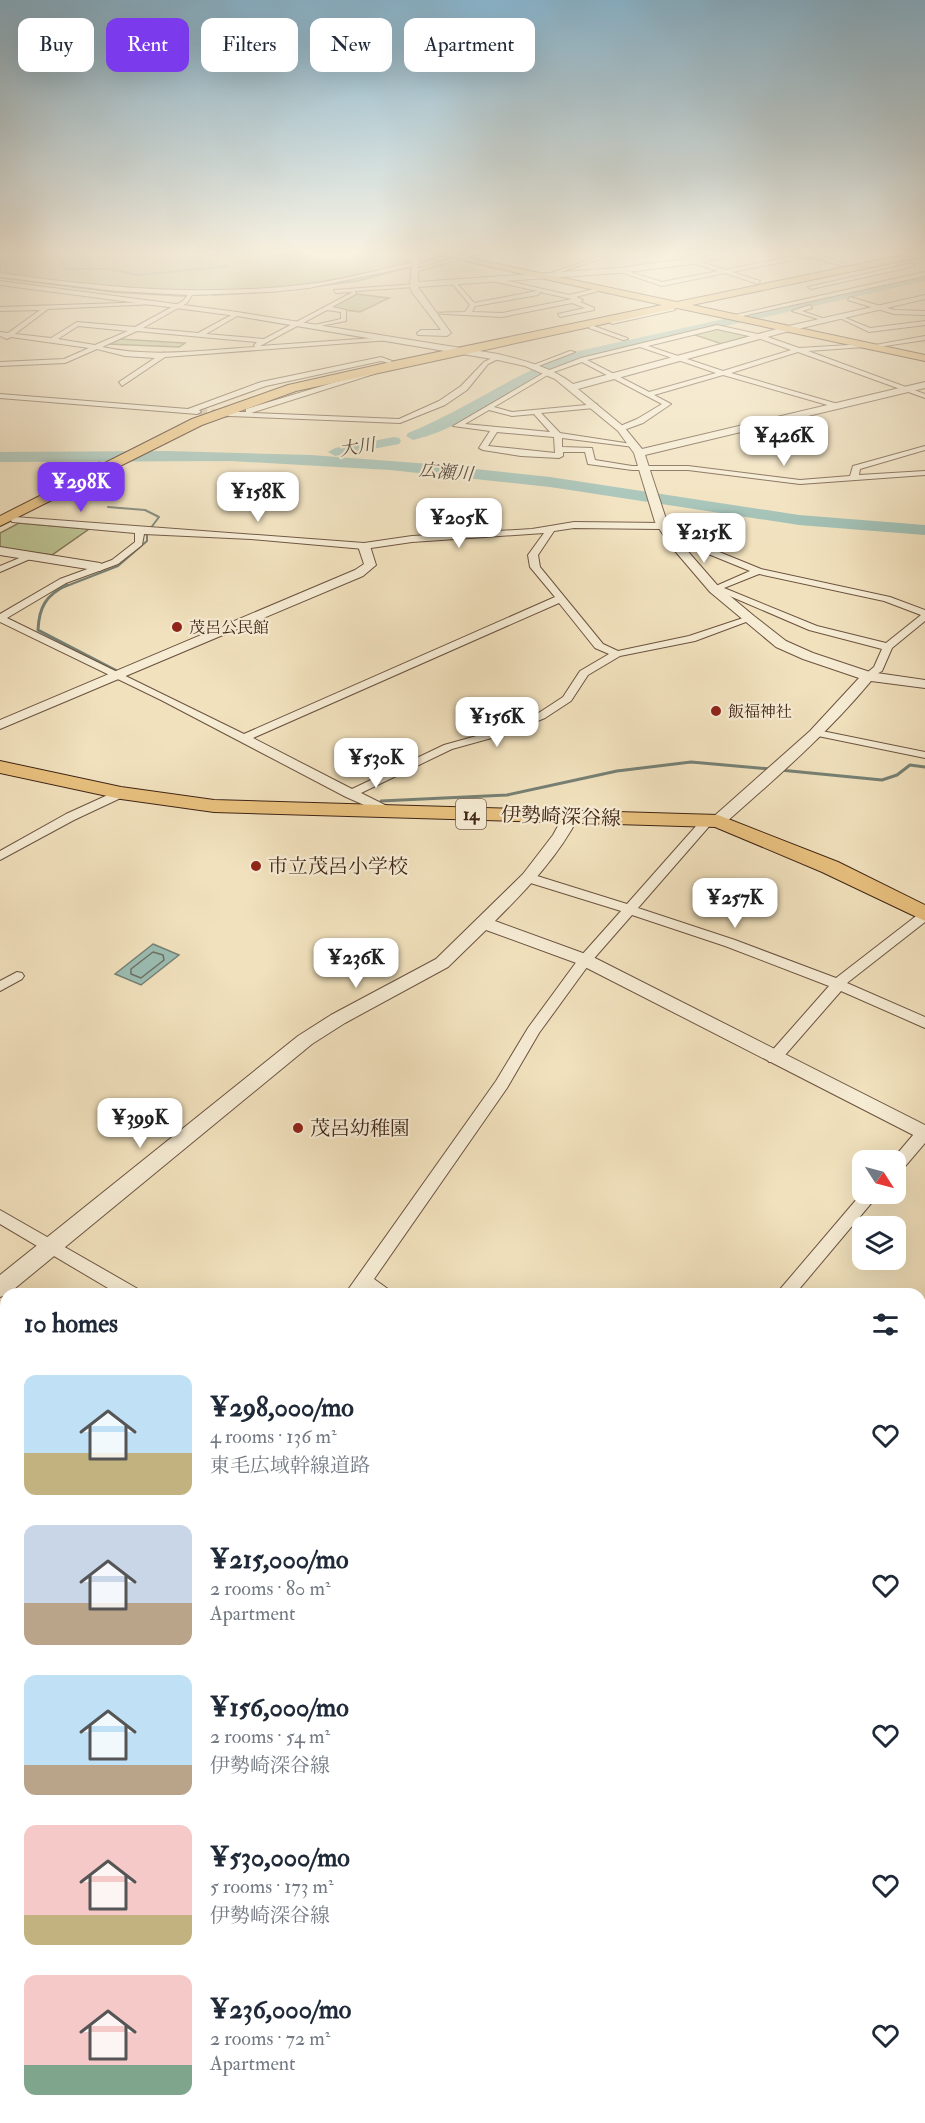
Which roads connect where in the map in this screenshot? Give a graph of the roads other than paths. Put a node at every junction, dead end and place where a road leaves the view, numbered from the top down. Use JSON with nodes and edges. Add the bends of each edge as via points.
{"nodes":[{"id":1,"x":84,"y":352,"type":"edge"},
{"id":2,"x":115,"y":352,"type":"edge"},
{"id":3,"x":204,"y":352,"type":"edge"},
{"id":4,"x":225,"y":352,"type":"edge"},
{"id":5,"x":439,"y":352,"type":"edge"},
{"id":6,"x":471,"y":352,"type":"edge"},
{"id":7,"x":573,"y":352,"type":"edge"},
{"id":8,"x":611,"y":352,"type":"edge"},
{"id":9,"x":659,"y":352,"type":"edge"},
{"id":10,"x":702,"y":352,"type":"edge"},
{"id":11,"x":790,"y":352,"type":"edge"},
{"id":12,"x":803,"y":352,"type":"edge"},
{"id":13,"x":900,"y":352,"type":"edge"},
{"id":14,"x":906,"y":352,"type":"edge"},
{"id":15,"x":202,"y":354,"type":"junction"},
{"id":16,"x":162,"y":356,"type":"junction"},
{"id":17,"x":498,"y":357,"type":"junction"},
{"id":18,"x":925,"y":357,"type":"edge"},
{"id":19,"x":583,"y":359,"type":"junction"},
{"id":20,"x":677,"y":359,"type":"junction"},
{"id":21,"x":392,"y":362,"type":"junction"},
{"id":22,"x":0,"y":364,"type":"edge"},
{"id":23,"x":535,"y":367,"type":"junction"},
{"id":24,"x":548,"y":372,"type":"junction"},
{"id":25,"x":728,"y":372,"type":"junction"},
{"id":26,"x":613,"y":376,"type":"junction"},
{"id":27,"x":122,"y":384,"type":"dead end"},
{"id":28,"x":925,"y":385,"type":"edge"},
{"id":29,"x":570,"y":388,"type":"junction"},
{"id":30,"x":904,"y":388,"type":"junction"},
{"id":31,"x":649,"y":394,"type":"junction"},
{"id":32,"x":0,"y":396,"type":"edge"},
{"id":33,"x":925,"y":396,"type":"edge"},
{"id":34,"x":594,"y":406,"type":"junction"},
{"id":35,"x":835,"y":406,"type":"junction"},
{"id":36,"x":488,"y":408,"type":"junction"},
{"id":37,"x":190,"y":411,"type":"junction"},
{"id":38,"x":200,"y":412,"type":"tunnel mouth"},
{"id":39,"x":536,"y":412,"type":"junction"},
{"id":40,"x":229,"y":414,"type":"tunnel mouth"},
{"id":41,"x":241,"y":414,"type":"junction"},
{"id":42,"x":621,"y":429,"type":"junction"},
{"id":43,"x":495,"y":430,"type":"junction"},
{"id":44,"x":558,"y":436,"type":"junction"},
{"id":45,"x":150,"y":442,"type":"junction"},
{"id":46,"x":925,"y":448,"type":"edge"},
{"id":47,"x":558,"y":449,"type":"junction"},
{"id":48,"x":637,"y":449,"type":"junction"},
{"id":49,"x":645,"y":470,"type":"junction"},
{"id":50,"x":925,"y":472,"type":"edge"},
{"id":51,"x":854,"y":478,"type":"junction"},
{"id":52,"x":0,"y":514,"type":"edge"},
{"id":53,"x":7,"y":521,"type":"edge"},
{"id":54,"x":663,"y":525,"type":"junction"},
{"id":55,"x":550,"y":530,"type":"junction"},
{"id":56,"x":145,"y":532,"type":"junction"},
{"id":57,"x":364,"y":546,"type":"junction"},
{"id":58,"x":0,"y":551,"type":"edge"},
{"id":59,"x":32,"y":556,"type":"junction"},
{"id":60,"x":100,"y":567,"type":"junction"},
{"id":61,"x":0,"y":569,"type":"edge"},
{"id":62,"x":758,"y":571,"type":"junction"},
{"id":63,"x":715,"y":590,"type":"junction"},
{"id":64,"x":559,"y":599,"type":"junction"},
{"id":65,"x":925,"y":615,"type":"edge"},
{"id":66,"x":0,"y":618,"type":"edge"},
{"id":67,"x":749,"y":619,"type":"junction"},
{"id":68,"x":888,"y":647,"type":"junction"},
{"id":69,"x":617,"y":654,"type":"junction"},
{"id":70,"x":116,"y":676,"type":"junction"},
{"id":71,"x":868,"y":676,"type":"junction"},
{"id":72,"x":925,"y":684,"type":"edge"},
{"id":73,"x":0,"y":725,"type":"edge"},
{"id":74,"x":817,"y":733,"type":"junction"},
{"id":75,"x":244,"y":738,"type":"junction"},
{"id":76,"x":925,"y":755,"type":"edge"},
{"id":77,"x":0,"y":766,"type":"edge"},
{"id":78,"x":121,"y":793,"type":"junction"},
{"id":79,"x":350,"y":794,"type":"junction"},
{"id":80,"x":389,"y":812,"type":"junction"},
{"id":81,"x":571,"y":816,"type":"junction"},
{"id":82,"x":713,"y":821,"type":"junction"},
{"id":83,"x":0,"y":856,"type":"edge"},
{"id":84,"x":529,"y":878,"type":"junction"},
{"id":85,"x":630,"y":909,"type":"junction"},
{"id":86,"x":925,"y":915,"type":"edge"},
{"id":87,"x":483,"y":923,"type":"junction"},
{"id":88,"x":585,"y":960,"type":"junction"},
{"id":89,"x":17,"y":976,"type":"dead end"},
{"id":90,"x":840,"y":983,"type":"junction"},
{"id":91,"x":0,"y":987,"type":"edge"},
{"id":92,"x":925,"y":1023,"type":"edge"},
{"id":93,"x":774,"y":1058,"type":"junction"},
{"id":94,"x":925,"y":1133,"type":"edge"},
{"id":95,"x":906,"y":1155,"type":"edge"},
{"id":96,"x":862,"y":1204,"type":"edge"},
{"id":97,"x":0,"y":1216,"type":"edge"},
{"id":98,"x":50,"y":1245,"type":"junction"},
{"id":99,"x":0,"y":1288,"type":"edge"},
{"id":100,"x":122,"y":1288,"type":"edge"},
{"id":101,"x":358,"y":1288,"type":"edge"},
{"id":102,"x":790,"y":1288,"type":"edge"}],
"edges":[{"from":1,"to":22,"type":"street","via":[[62,362]]},
{"from":2,"to":16,"type":"street"},
{"from":3,"to":15,"type":"street"},
{"from":4,"to":15,"type":"street"},
{"from":5,"to":21,"type":"main road"},
{"from":6,"to":17,"type":"street"},
{"from":7,"to":23,"type":"street"},
{"from":8,"to":19,"type":"street"},
{"from":9,"to":20,"type":"street"},
{"from":10,"to":20,"type":"street"},
{"from":11,"to":25,"type":"street"},
{"from":12,"to":30,"type":"street"},
{"from":13,"to":18,"type":"main road"},
{"from":14,"to":18,"type":"main road"},
{"from":15,"to":16,"type":"street"},
{"from":16,"to":27,"type":"street"},
{"from":17,"to":23,"type":"street"},
{"from":17,"to":41,"type":"street","via":[[486,363],[464,388],[442,404],[400,421]]},
{"from":19,"to":24,"type":"street"},
{"from":19,"to":26,"type":"street"},
{"from":20,"to":25,"type":"street"},
{"from":20,"to":26,"type":"street"},
{"from":21,"to":37,"type":"street","via":[[381,359],[281,380]]},
{"from":21,"to":41,"type":"street","via":[[399,366]]},
{"from":21,"to":45,"type":"main road","via":[[267,396]]},
{"from":23,"to":24,"type":"street"},
{"from":24,"to":29,"type":"street"},
{"from":24,"to":36,"type":"street"},
{"from":25,"to":31,"type":"street"},
{"from":25,"to":35,"type":"street"},
{"from":26,"to":29,"type":"street"},
{"from":26,"to":31,"type":"street"},
{"from":28,"to":30,"type":"street"},
{"from":29,"to":34,"type":"street"},
{"from":30,"to":33,"type":"street"},
{"from":30,"to":35,"type":"street"},
{"from":31,"to":42,"type":"street","via":[[667,404]]},
{"from":32,"to":37,"type":"street"},
{"from":34,"to":39,"type":"street"},
{"from":34,"to":42,"type":"street"},
{"from":35,"to":48,"type":"street"},
{"from":36,"to":39,"type":"street","via":[[512,414]]},
{"from":36,"to":43,"type":"street","via":[[457,426]]},
{"from":37,"to":38,"type":"street"},
{"from":39,"to":44,"type":"street"},
{"from":40,"to":41,"type":"street"},
{"from":42,"to":48,"type":"street"},
{"from":43,"to":44,"type":"street"},
{"from":43,"to":47,"type":"street","via":[[483,448],[551,458],[559,456]]},
{"from":44,"to":47,"type":"street"},
{"from":44,"to":48,"type":"street"},
{"from":45,"to":52,"type":"main road"},
{"from":45,"to":53,"type":"main road"},
{"from":46,"to":51,"type":"street","via":[[856,468]]},
{"from":47,"to":49,"type":"street","via":[[589,450],[591,462]]},
{"from":48,"to":49,"type":"street"},
{"from":49,"to":51,"type":"street","via":[[688,468],[800,482]]},
{"from":49,"to":54,"type":"street"},
{"from":50,"to":51,"type":"street"},
{"from":53,"to":56,"type":"street"},
{"from":54,"to":55,"type":"street","via":[[589,524]]},
{"from":54,"to":62,"type":"street","via":[[704,549]]},
{"from":54,"to":63,"type":"street"},
{"from":55,"to":57,"type":"street"},
{"from":55,"to":64,"type":"street","via":[[533,555],[535,567]]},
{"from":56,"to":57,"type":"street"},
{"from":56,"to":60,"type":"street","via":[[139,543],[115,562]]},
{"from":57,"to":70,"type":"street","via":[[370,565],[359,573]]},
{"from":58,"to":59,"type":"street"},
{"from":59,"to":60,"type":"street"},
{"from":59,"to":61,"type":"street"},
{"from":60,"to":66,"type":"street","via":[[63,582]]},
{"from":62,"to":63,"type":"street"},
{"from":62,"to":65,"type":"street","via":[[886,598]]},
{"from":63,"to":67,"type":"street"},
{"from":63,"to":68,"type":"street","via":[[726,591],[813,628]]},
{"from":64,"to":69,"type":"street","via":[[599,646]]},
{"from":64,"to":75,"type":"street"},
{"from":65,"to":68,"type":"street"},
{"from":66,"to":70,"type":"street"},
{"from":67,"to":69,"type":"street","via":[[691,639]]},
{"from":67,"to":71,"type":"street","via":[[781,644]]},
{"from":68,"to":71,"type":"street","via":[[878,669]]},
{"from":69,"to":79,"type":"street","via":[[584,673],[567,699],[541,716],[448,747]]},
{"from":70,"to":73,"type":"street"},
{"from":70,"to":75,"type":"street"},
{"from":71,"to":72,"type":"street"},
{"from":71,"to":74,"type":"street"},
{"from":74,"to":76,"type":"street"},
{"from":74,"to":82,"type":"street"},
{"from":75,"to":79,"type":"street"},
{"from":77,"to":78,"type":"main road","name":"伊勢崎深谷線","number":"14"},
{"from":78,"to":80,"type":"main road","name":"伊勢崎深谷線","number":"14","via":[[182,804]]},
{"from":78,"to":83,"type":"street"},
{"from":79,"to":80,"type":"street"},
{"from":80,"to":81,"type":"main road","name":"伊勢崎深谷線","number":"14"},
{"from":81,"to":82,"type":"main road","name":"伊勢崎深谷線","number":"14"},
{"from":81,"to":84,"type":"street"},
{"from":82,"to":85,"type":"street"},
{"from":82,"to":86,"type":"main road","name":"伊勢崎深谷線","number":"14","via":[[830,867]]},
{"from":84,"to":85,"type":"street"},
{"from":84,"to":87,"type":"street"},
{"from":85,"to":88,"type":"street"},
{"from":85,"to":90,"type":"street"},
{"from":86,"to":90,"type":"street"},
{"from":87,"to":88,"type":"street"},
{"from":87,"to":98,"type":"street","via":[[442,963],[305,1040]]},
{"from":88,"to":93,"type":"street"},
{"from":88,"to":101,"type":"street","via":[[532,1031],[502,1084]]},
{"from":89,"to":91,"type":"street"},
{"from":90,"to":92,"type":"street"},
{"from":90,"to":93,"type":"street"},
{"from":93,"to":94,"type":"street"},
{"from":94,"to":95,"type":"street"},
{"from":96,"to":102,"type":"street"},
{"from":97,"to":98,"type":"street"},
{"from":98,"to":99,"type":"street"},
{"from":98,"to":100,"type":"street"}]}
